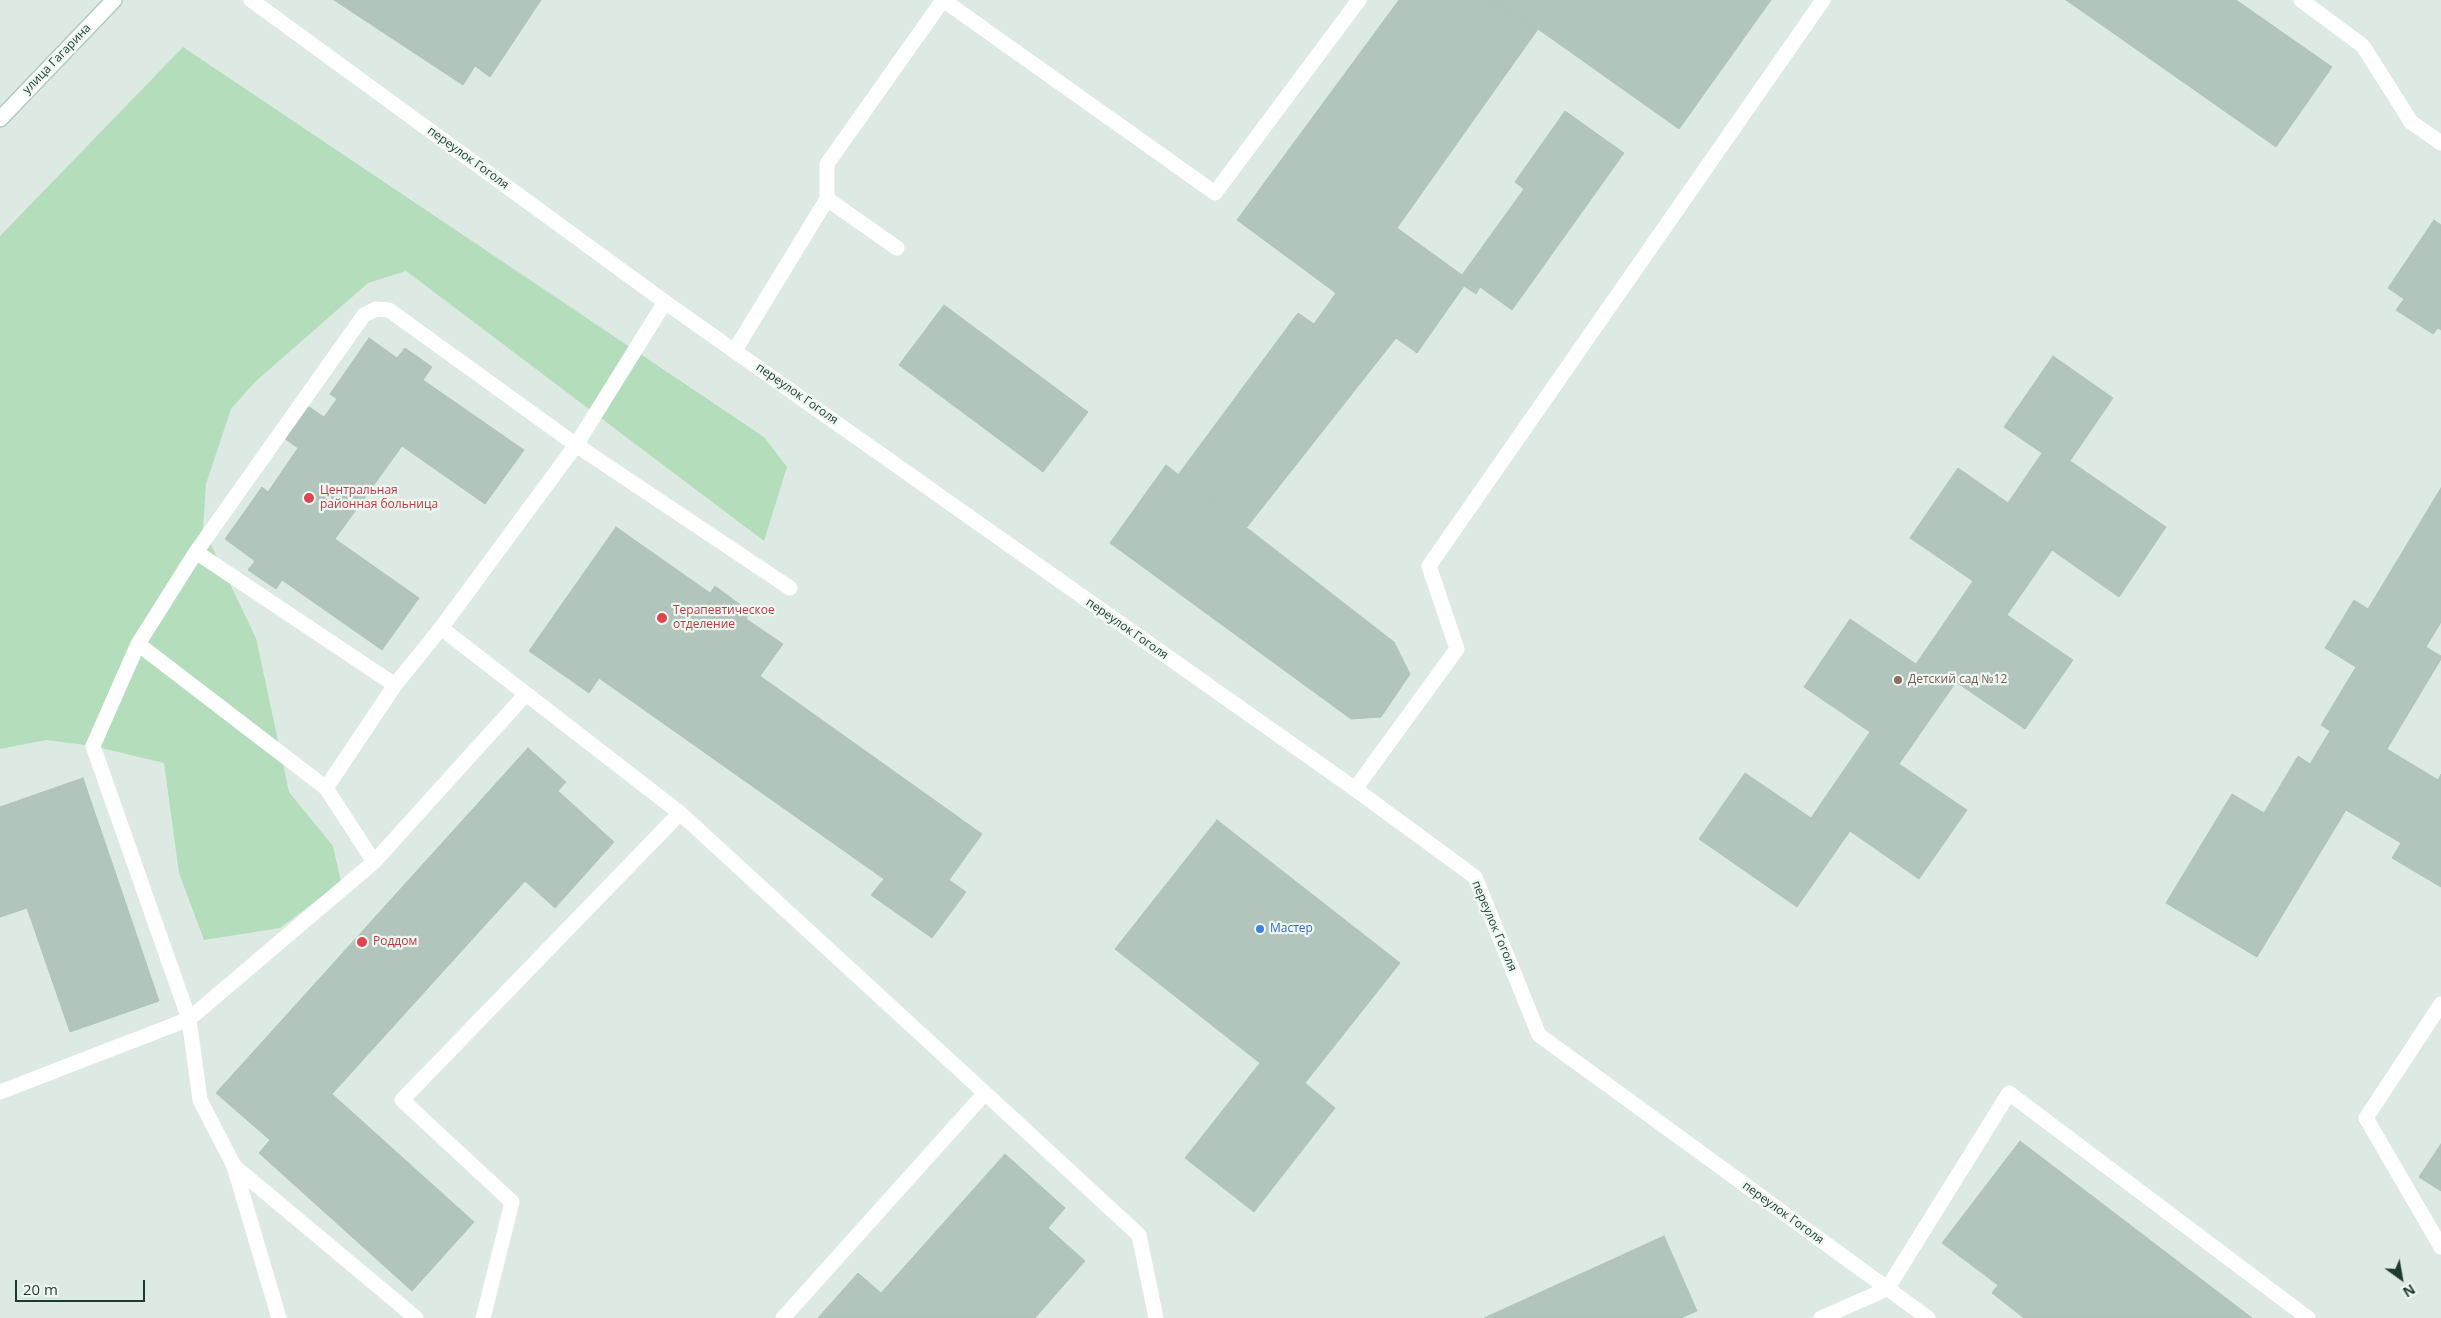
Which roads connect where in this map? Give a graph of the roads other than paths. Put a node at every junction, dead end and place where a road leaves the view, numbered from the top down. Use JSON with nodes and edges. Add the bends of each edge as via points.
{"nodes":[{"id":1,"x":114,"y":0,"type":"edge"},
{"id":2,"x":251,"y":0,"type":"edge"},
{"id":3,"x":1360,"y":0,"type":"edge"},
{"id":4,"x":1823,"y":0,"type":"edge"},
{"id":5,"x":2301,"y":0,"type":"edge"},
{"id":6,"x":0,"y":119,"type":"edge"},
{"id":7,"x":2441,"y":143,"type":"edge"},
{"id":8,"x":827,"y":199,"type":"junction"},
{"id":9,"x":897,"y":248,"type":"dead end"},
{"id":10,"x":665,"y":302,"type":"junction"},
{"id":11,"x":735,"y":350,"type":"junction"},
{"id":12,"x":576,"y":445,"type":"junction"},
{"id":13,"x":196,"y":552,"type":"junction"},
{"id":14,"x":790,"y":588,"type":"dead end"},
{"id":15,"x":441,"y":628,"type":"junction"},
{"id":16,"x":138,"y":644,"type":"junction"},
{"id":17,"x":396,"y":685,"type":"junction"},
{"id":18,"x":526,"y":694,"type":"junction"},
{"id":19,"x":326,"y":788,"type":"junction"},
{"id":20,"x":1355,"y":789,"type":"junction"},
{"id":21,"x":680,"y":813,"type":"junction"},
{"id":22,"x":374,"y":862,"type":"junction"},
{"id":23,"x":2441,"y":1004,"type":"edge"},
{"id":24,"x":189,"y":1019,"type":"junction"},
{"id":25,"x":0,"y":1092,"type":"edge"},
{"id":26,"x":985,"y":1093,"type":"junction"},
{"id":27,"x":234,"y":1166,"type":"junction"},
{"id":28,"x":2441,"y":1246,"type":"edge"},
{"id":29,"x":1887,"y":1289,"type":"junction"},
{"id":30,"x":279,"y":1318,"type":"edge"},
{"id":31,"x":416,"y":1318,"type":"edge"},
{"id":32,"x":483,"y":1318,"type":"edge"},
{"id":33,"x":783,"y":1318,"type":"edge"},
{"id":34,"x":1156,"y":1318,"type":"edge"},
{"id":35,"x":1821,"y":1318,"type":"edge"},
{"id":36,"x":1928,"y":1318,"type":"edge"},
{"id":37,"x":2308,"y":1318,"type":"edge"}],
"edges":[{"from":1,"to":6,"type":"street","name":"улица Гагарина"},
{"from":2,"to":10,"type":"street","name":"переулок Гоголя"},
{"from":3,"to":8,"type":"street","via":[[1215,193],[943,0],[827,164]]},
{"from":4,"to":20,"type":"street","via":[[1429,566],[1457,649]]},
{"from":5,"to":7,"type":"street","via":[[2363,46],[2411,122]]},
{"from":8,"to":9,"type":"street"},
{"from":8,"to":11,"type":"street"},
{"from":10,"to":11,"type":"street","name":"переулок Гоголя"},
{"from":10,"to":12,"type":"street"},
{"from":11,"to":20,"type":"street","name":"переулок Гоголя"},
{"from":12,"to":13,"type":"street","via":[[389,310],[376,309],[364,315]]},
{"from":12,"to":14,"type":"street"},
{"from":12,"to":15,"type":"street"},
{"from":13,"to":16,"type":"street"},
{"from":13,"to":17,"type":"street"},
{"from":15,"to":17,"type":"street"},
{"from":15,"to":18,"type":"street"},
{"from":16,"to":19,"type":"street"},
{"from":16,"to":24,"type":"street","via":[[93,746]]},
{"from":17,"to":19,"type":"street"},
{"from":18,"to":21,"type":"street"},
{"from":18,"to":22,"type":"street"},
{"from":19,"to":22,"type":"street"},
{"from":20,"to":29,"type":"street","name":"переулок Гоголя","via":[[1475,877],[1539,1035]]},
{"from":21,"to":26,"type":"street"},
{"from":21,"to":32,"type":"street","via":[[402,1100],[512,1202]]},
{"from":22,"to":24,"type":"street"},
{"from":23,"to":28,"type":"street","via":[[2366,1118]]},
{"from":24,"to":25,"type":"street"},
{"from":24,"to":27,"type":"street","via":[[200,1100]]},
{"from":26,"to":33,"type":"street"},
{"from":26,"to":34,"type":"street","via":[[1139,1235]]},
{"from":27,"to":30,"type":"street"},
{"from":27,"to":31,"type":"street"},
{"from":29,"to":35,"type":"street"},
{"from":29,"to":36,"type":"street","name":"переулок Гоголя"},
{"from":29,"to":37,"type":"street","via":[[2010,1092]]}]}
